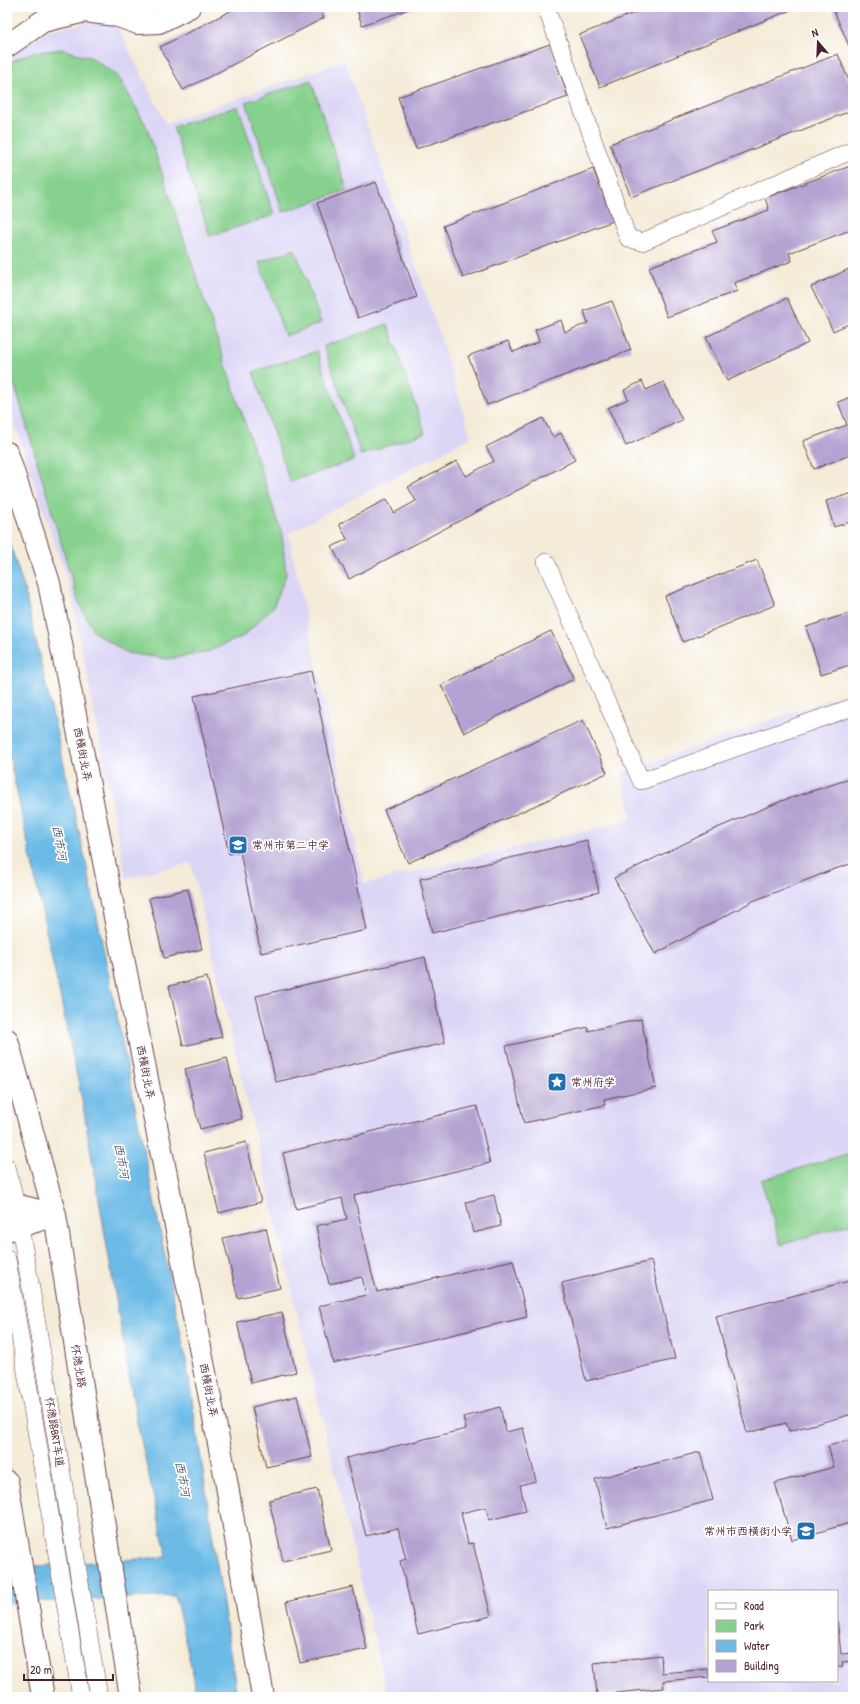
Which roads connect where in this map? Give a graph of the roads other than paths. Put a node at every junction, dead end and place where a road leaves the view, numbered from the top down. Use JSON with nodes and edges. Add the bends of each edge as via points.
{"nodes":[{"id":1,"x":189,"y":7,"type":"edge"},
{"id":2,"x":546,"y":7,"type":"edge"},
{"id":3,"x":7,"y":46,"type":"edge"},
{"id":4,"x":853,"y":150,"type":"edge"},
{"id":5,"x":7,"y":453,"type":"edge"},
{"id":6,"x":546,"y":562,"type":"dead end"},
{"id":7,"x":853,"y":707,"type":"edge"},
{"id":8,"x":7,"y":1040,"type":"edge"},
{"id":9,"x":7,"y":1167,"type":"edge"},
{"id":10,"x":11,"y":1204,"type":"edge"},
{"id":11,"x":55,"y":1215,"type":"junction"},
{"id":12,"x":13,"y":1228,"type":"edge"},
{"id":13,"x":7,"y":1259,"type":"edge"},
{"id":14,"x":7,"y":1482,"type":"edge"},
{"id":15,"x":43,"y":1697,"type":"edge"},
{"id":16,"x":81,"y":1697,"type":"edge"},
{"id":17,"x":99,"y":1697,"type":"edge"},
{"id":18,"x":131,"y":1697,"type":"edge"},
{"id":19,"x":263,"y":1697,"type":"edge"}],
"edges":[{"from":1,"to":3,"type":"street","via":[[159,22],[138,23],[115,15],[85,11],[44,21]]},
{"from":2,"to":4,"type":"lane","via":[[628,238],[642,242]]},
{"from":5,"to":19,"type":"street","name":"西横街北弄","via":[[49,583],[225,1474]]},
{"from":6,"to":7,"type":"lane","via":[[641,781]]},
{"from":8,"to":11,"type":"street","name":"怀德北路"},
{"from":9,"to":10,"type":"lane","name":"怀德路BRT车道"},
{"from":10,"to":11,"type":"street"},
{"from":10,"to":12,"type":"lane","name":"怀德路BRT车道"},
{"from":11,"to":12,"type":"street"},
{"from":11,"to":18,"type":"street","name":"怀德北路"},
{"from":12,"to":17,"type":"lane","name":"怀德路BRT车道","via":[[73,1543]]},
{"from":13,"to":16,"type":"lane","name":"怀德路BRT车道"},
{"from":14,"to":15,"type":"street"}]}
